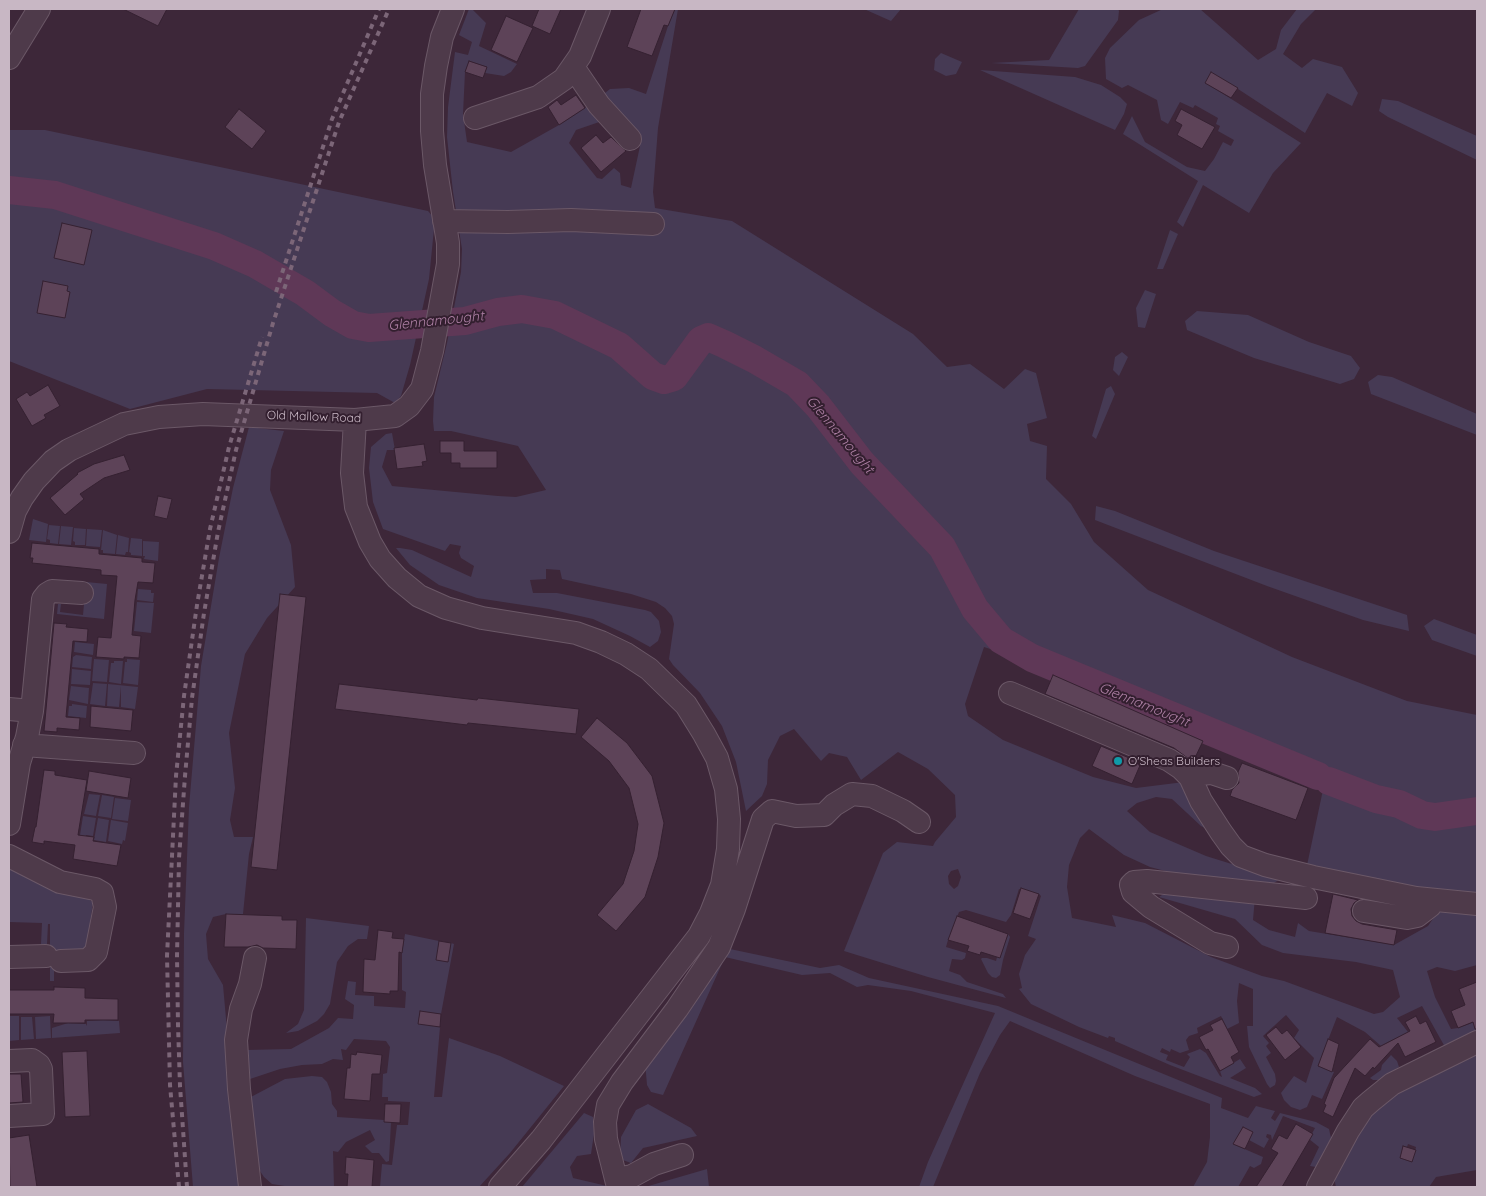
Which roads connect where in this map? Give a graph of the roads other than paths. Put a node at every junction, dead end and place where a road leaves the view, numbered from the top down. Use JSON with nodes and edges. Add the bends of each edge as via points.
{"nodes":[{"id":1,"x":40,"y":9,"type":"edge"},
{"id":2,"x":453,"y":9,"type":"edge"},
{"id":3,"x":600,"y":9,"type":"edge"},
{"id":4,"x":9,"y":58,"type":"edge"},
{"id":5,"x":573,"y":67,"type":"junction"},
{"id":6,"x":475,"y":118,"type":"dead end"},
{"id":7,"x":630,"y":139,"type":"dead end"},
{"id":8,"x":444,"y":221,"type":"junction"},
{"id":9,"x":653,"y":224,"type":"dead end"},
{"id":10,"x":355,"y":420,"type":"junction"},
{"id":11,"x":9,"y":532,"type":"edge"},
{"id":12,"x":82,"y":593,"type":"dead end"},
{"id":13,"x":1010,"y":693,"type":"dead end"},
{"id":14,"x":9,"y":709,"type":"edge"},
{"id":15,"x":32,"y":711,"type":"junction"},
{"id":16,"x":24,"y":745,"type":"junction"},
{"id":17,"x":134,"y":753,"type":"dead end"},
{"id":18,"x":1190,"y":777,"type":"junction"},
{"id":19,"x":1227,"y":778,"type":"dead end"},
{"id":20,"x":919,"y":822,"type":"dead end"},
{"id":21,"x":9,"y":824,"type":"edge"},
{"id":22,"x":9,"y":856,"type":"edge"},
{"id":23,"x":1313,"y":877,"type":"junction"},
{"id":24,"x":1430,"y":901,"type":"junction"},
{"id":25,"x":1477,"y":904,"type":"edge"},
{"id":26,"x":1364,"y":911,"type":"dead end"},
{"id":27,"x":1227,"y":947,"type":"dead end"},
{"id":28,"x":9,"y":956,"type":"edge"},
{"id":29,"x":255,"y":958,"type":"dead end"},
{"id":30,"x":1477,"y":1042,"type":"edge"},
{"id":31,"x":9,"y":1060,"type":"edge"},
{"id":32,"x":9,"y":1116,"type":"edge"},
{"id":33,"x":682,"y":1155,"type":"dead end"},
{"id":34,"x":617,"y":1183,"type":"edge"},
{"id":35,"x":250,"y":1187,"type":"edge"},
{"id":36,"x":500,"y":1187,"type":"edge"},
{"id":37,"x":1318,"y":1187,"type":"edge"}],
"edges":[{"from":1,"to":4,"type":"street"},
{"from":2,"to":8,"type":"street","name":"Old Mallow Road","via":[[442,37],[432,94],[434,157]]},
{"from":3,"to":5,"type":"street"},
{"from":5,"to":6,"type":"street","via":[[564,79],[538,97]]},
{"from":5,"to":7,"type":"street","via":[[599,105]]},
{"from":8,"to":9,"type":"street","via":[[571,220]]},
{"from":8,"to":10,"type":"street","name":"Old Mallow Road","via":[[448,264],[422,390],[409,406],[395,416]]},
{"from":10,"to":11,"type":"street","name":"Old Mallow Road","via":[[203,414],[159,417],[124,424],[53,461],[22,498]]},
{"from":10,"to":36,"type":"street","via":[[352,473],[356,506],[370,542],[397,578],[419,596],[446,608],[482,618],[576,633],[601,642],[649,668],[686,705],[716,758],[726,789],[728,848],[722,884],[699,936],[541,1140]]},
{"from":12,"to":15,"type":"street","via":[[52,592],[43,598]]},
{"from":13,"to":18,"type":"street","via":[[1168,760]]},
{"from":14,"to":15,"type":"street"},
{"from":15,"to":16,"type":"street"},
{"from":16,"to":17,"type":"street"},
{"from":16,"to":21,"type":"street"},
{"from":18,"to":19,"type":"street","via":[[1212,773]]},
{"from":18,"to":23,"type":"street","via":[[1221,832],[1241,856]]},
{"from":20,"to":34,"type":"street","via":[[903,810],[872,796],[852,794],[824,815],[796,816],[772,811],[763,819],[719,947],[608,1105],[606,1139]]},
{"from":22,"to":28,"type":"street","via":[[60,882],[95,889],[102,893],[105,907],[96,952],[88,960]]},
{"from":23,"to":24,"type":"street"},
{"from":23,"to":27,"type":"street","via":[[1305,905],[1147,881],[1131,885],[1132,892],[1151,907],[1210,943]]},
{"from":24,"to":25,"type":"street"},
{"from":24,"to":26,"type":"street","via":[[1424,912],[1407,918]]},
{"from":29,"to":35,"type":"street","via":[[236,1040]]},
{"from":30,"to":37,"type":"street","via":[[1392,1084],[1371,1100],[1348,1131]]},
{"from":31,"to":32,"type":"street","via":[[32,1060],[39,1065],[43,1114]]},
{"from":33,"to":34,"type":"street","via":[[654,1164]]}]}
